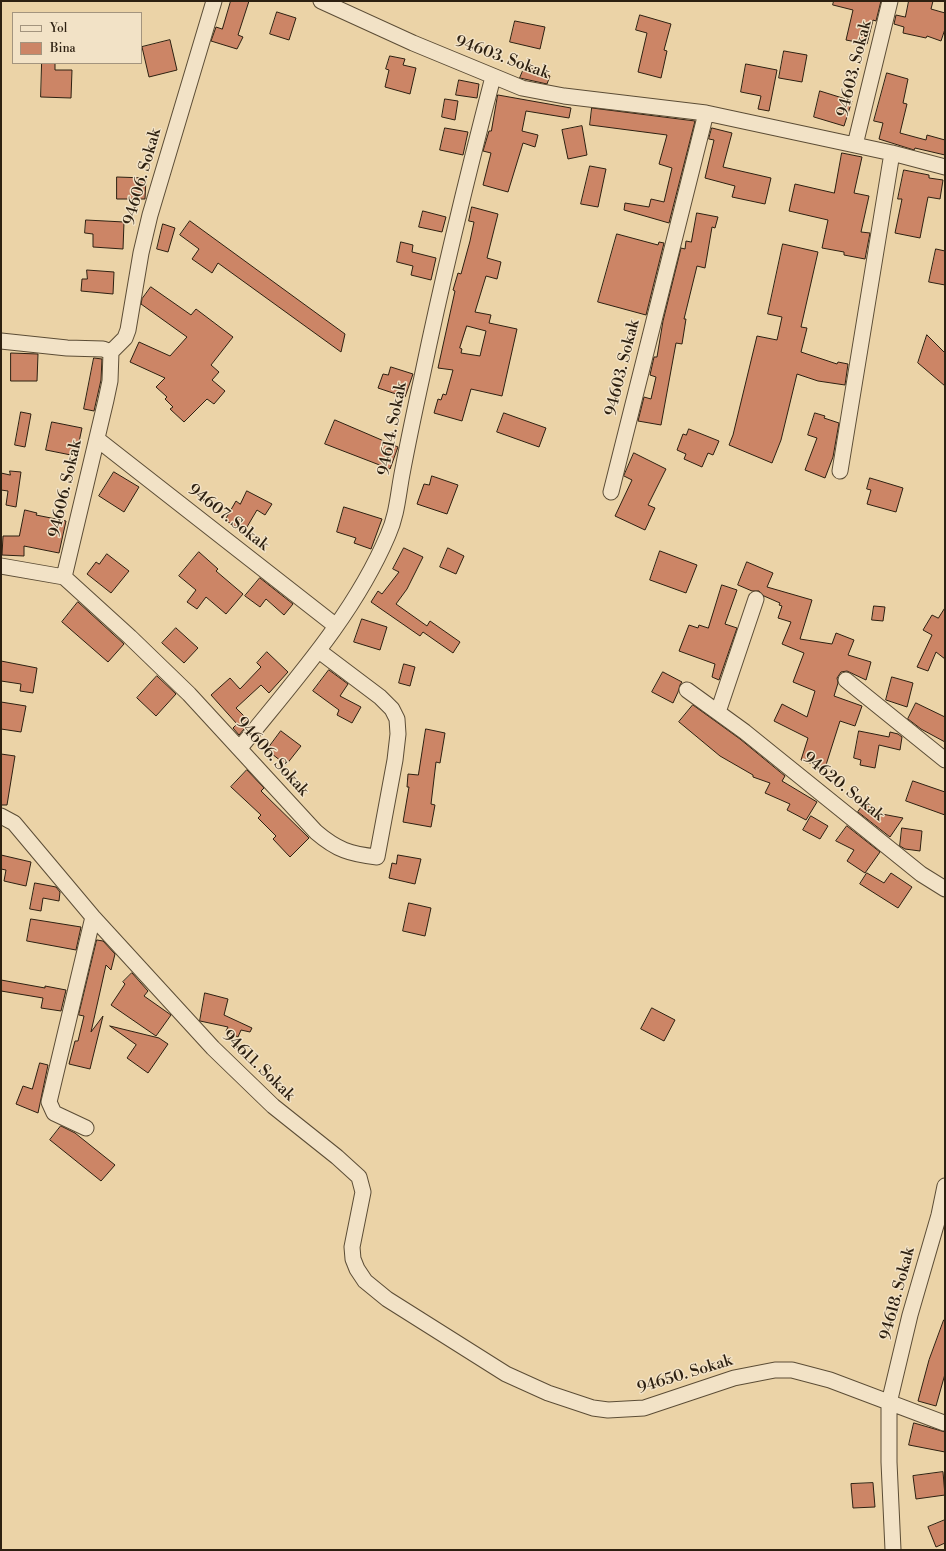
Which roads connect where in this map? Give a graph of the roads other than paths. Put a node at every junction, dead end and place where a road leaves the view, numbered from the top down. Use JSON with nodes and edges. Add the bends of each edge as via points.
{"nodes":[{"id":1,"x":214,"y":1,"type":"edge"},
{"id":2,"x":321,"y":1,"type":"edge"},
{"id":3,"x":890,"y":1,"type":"edge"},
{"id":4,"x":493,"y":77,"type":"junction"},
{"id":5,"x":706,"y":113,"type":"junction"},
{"id":6,"x":855,"y":145,"type":"junction"},
{"id":7,"x":892,"y":153,"type":"junction"},
{"id":8,"x":945,"y":167,"type":"edge"},
{"id":9,"x":1,"y":341,"type":"edge"},
{"id":10,"x":111,"y":352,"type":"junction"},
{"id":11,"x":97,"y":439,"type":"junction"},
{"id":12,"x":840,"y":471,"type":"dead end"},
{"id":13,"x":611,"y":492,"type":"dead end"},
{"id":14,"x":1,"y":566,"type":"edge"},
{"id":15,"x":64,"y":577,"type":"junction"},
{"id":16,"x":756,"y":599,"type":"dead end"},
{"id":17,"x":336,"y":626,"type":"junction"},
{"id":18,"x":319,"y":651,"type":"junction"},
{"id":19,"x":846,"y":680,"type":"dead end"},
{"id":20,"x":687,"y":690,"type":"dead end"},
{"id":21,"x":718,"y":712,"type":"junction"},
{"id":22,"x":240,"y":748,"type":"junction"},
{"id":23,"x":945,"y":760,"type":"edge"},
{"id":24,"x":1,"y":816,"type":"edge"},
{"id":25,"x":945,"y":889,"type":"edge"},
{"id":26,"x":93,"y":917,"type":"junction"},
{"id":27,"x":86,"y":1128,"type":"dead end"},
{"id":28,"x":944,"y":1192,"type":"edge"},
{"id":29,"x":352,"y":1247,"type":"joint"},
{"id":30,"x":889,"y":1403,"type":"junction"},
{"id":31,"x":944,"y":1423,"type":"edge"},
{"id":32,"x":893,"y":1550,"type":"edge"}],
"edges":[{"from":1,"to":10,"type":"street","name":"94606. Sokak","via":[[150,214],[128,330],[125,338]]},
{"from":2,"to":4,"type":"street","name":"94603. Sokak","via":[[413,44]]},
{"from":3,"to":6,"type":"street","name":"94603. Sokak"},
{"from":4,"to":5,"type":"street","name":"94603. Sokak","via":[[545,94]]},
{"from":4,"to":17,"type":"street","name":"94614. Sokak","via":[[452,238],[394,518],[378,556]]},
{"from":5,"to":6,"type":"street","name":"94603. Sokak"},
{"from":5,"to":13,"type":"street","name":"94603. Sokak"},
{"from":6,"to":7,"type":"street","name":"94603. Sokak"},
{"from":7,"to":8,"type":"street","name":"94603. Sokak"},
{"from":7,"to":12,"type":"street"},
{"from":9,"to":10,"type":"street","via":[[103,349]]},
{"from":10,"to":11,"type":"street","name":"94606. Sokak","via":[[110,381]]},
{"from":11,"to":15,"type":"street","name":"94606. Sokak"},
{"from":11,"to":17,"type":"street","name":"94607. Sokak"},
{"from":14,"to":15,"type":"street"},
{"from":15,"to":22,"type":"street","name":"94606. Sokak","via":[[164,668]]},
{"from":16,"to":21,"type":"street"},
{"from":17,"to":18,"type":"street","name":"94614. Sokak"},
{"from":18,"to":22,"type":"street","name":"94614. Sokak"},
{"from":18,"to":22,"type":"street","name":"94606. Sokak","via":[[380,697],[392,709],[397,719],[395,760],[377,856],[343,851],[330,844],[295,810]]},
{"from":19,"to":23,"type":"street"},
{"from":20,"to":21,"type":"street","name":"94620. Sokak"},
{"from":21,"to":25,"type":"street","name":"94620. Sokak","via":[[921,874]]},
{"from":24,"to":26,"type":"street","name":"94611. Sokak","via":[[14,823]]},
{"from":26,"to":27,"type":"street","via":[[50,1102],[54,1112]]},
{"from":26,"to":29,"type":"street","name":"94611. Sokak","via":[[213,1048],[273,1106],[358,1177],[363,1192]]},
{"from":28,"to":30,"type":"street","name":"94618. Sokak"},
{"from":29,"to":30,"type":"street","name":"94650. Sokak","via":[[356,1269],[365,1281],[387,1299],[506,1374],[548,1393],[593,1408],[644,1408],[734,1378],[775,1370],[813,1374]]},
{"from":30,"to":31,"type":"street"},
{"from":30,"to":32,"type":"street","name":"94618. Sokak"}]}
